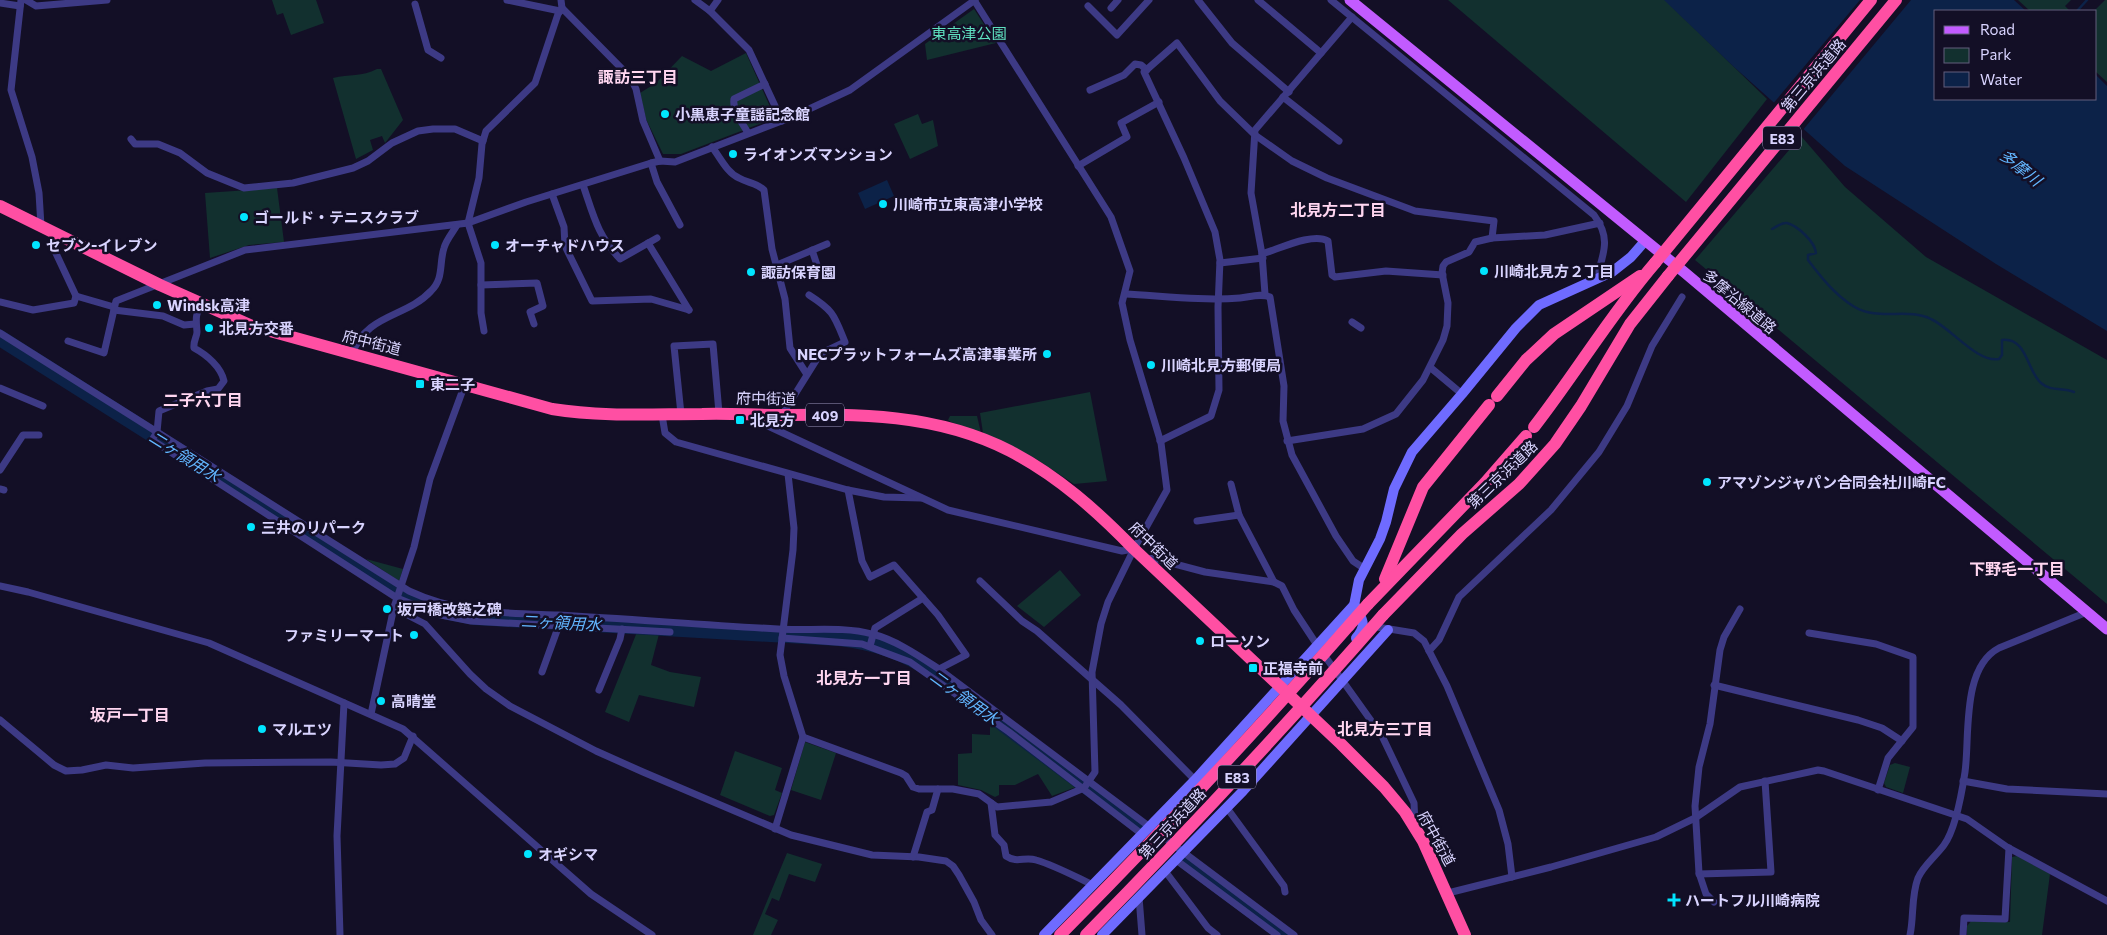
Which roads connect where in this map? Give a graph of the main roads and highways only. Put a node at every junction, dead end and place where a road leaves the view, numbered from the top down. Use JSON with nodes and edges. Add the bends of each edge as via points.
{"nodes":[{"id":1,"x":1350,"y":0,"type":"edge"},
{"id":2,"x":1871,"y":0,"type":"edge"},
{"id":3,"x":1896,"y":0,"type":"edge"},
{"id":4,"x":0,"y":206,"type":"edge"},
{"id":5,"x":1652,"y":266,"type":"junction"},
{"id":6,"x":1381,"y":588,"type":"junction"},
{"id":7,"x":2107,"y":629,"type":"edge"},
{"id":8,"x":1060,"y":935,"type":"edge"},
{"id":9,"x":1086,"y":935,"type":"edge"},
{"id":10,"x":1465,"y":935,"type":"edge"}],
"edges":[{"from":1,"to":7,"type":"main road","name":"多摩沿線道路","via":[[1645,241]]},
{"from":2,"to":5,"type":"highway","name":"第三京浜道路","number":"E83","bridge":true},
{"from":3,"to":9,"type":"highway","name":"第三京浜道路","number":"E83","bridge":true,"via":[[1630,324],[1555,444],[1519,484],[1462,534],[1383,615],[1164,856]]},
{"from":4,"to":10,"type":"highway","name":"府中街道","number":"409","via":[[252,326],[544,407],[592,414],[719,413],[900,418],[941,426],[986,441],[1028,461],[1064,485],[1108,522],[1384,787],[1415,827],[1432,857]]},
{"from":5,"to":6,"type":"highway","name":"第三京浜道路","number":"E83","via":[[1530,432],[1485,484]]},
{"from":5,"to":6,"type":"highway","via":[[1554,334],[1526,360],[1423,487]]},
{"from":6,"to":8,"type":"highway","name":"第三京浜道路","number":"E83","bridge":true,"via":[[1223,766]]}]}
